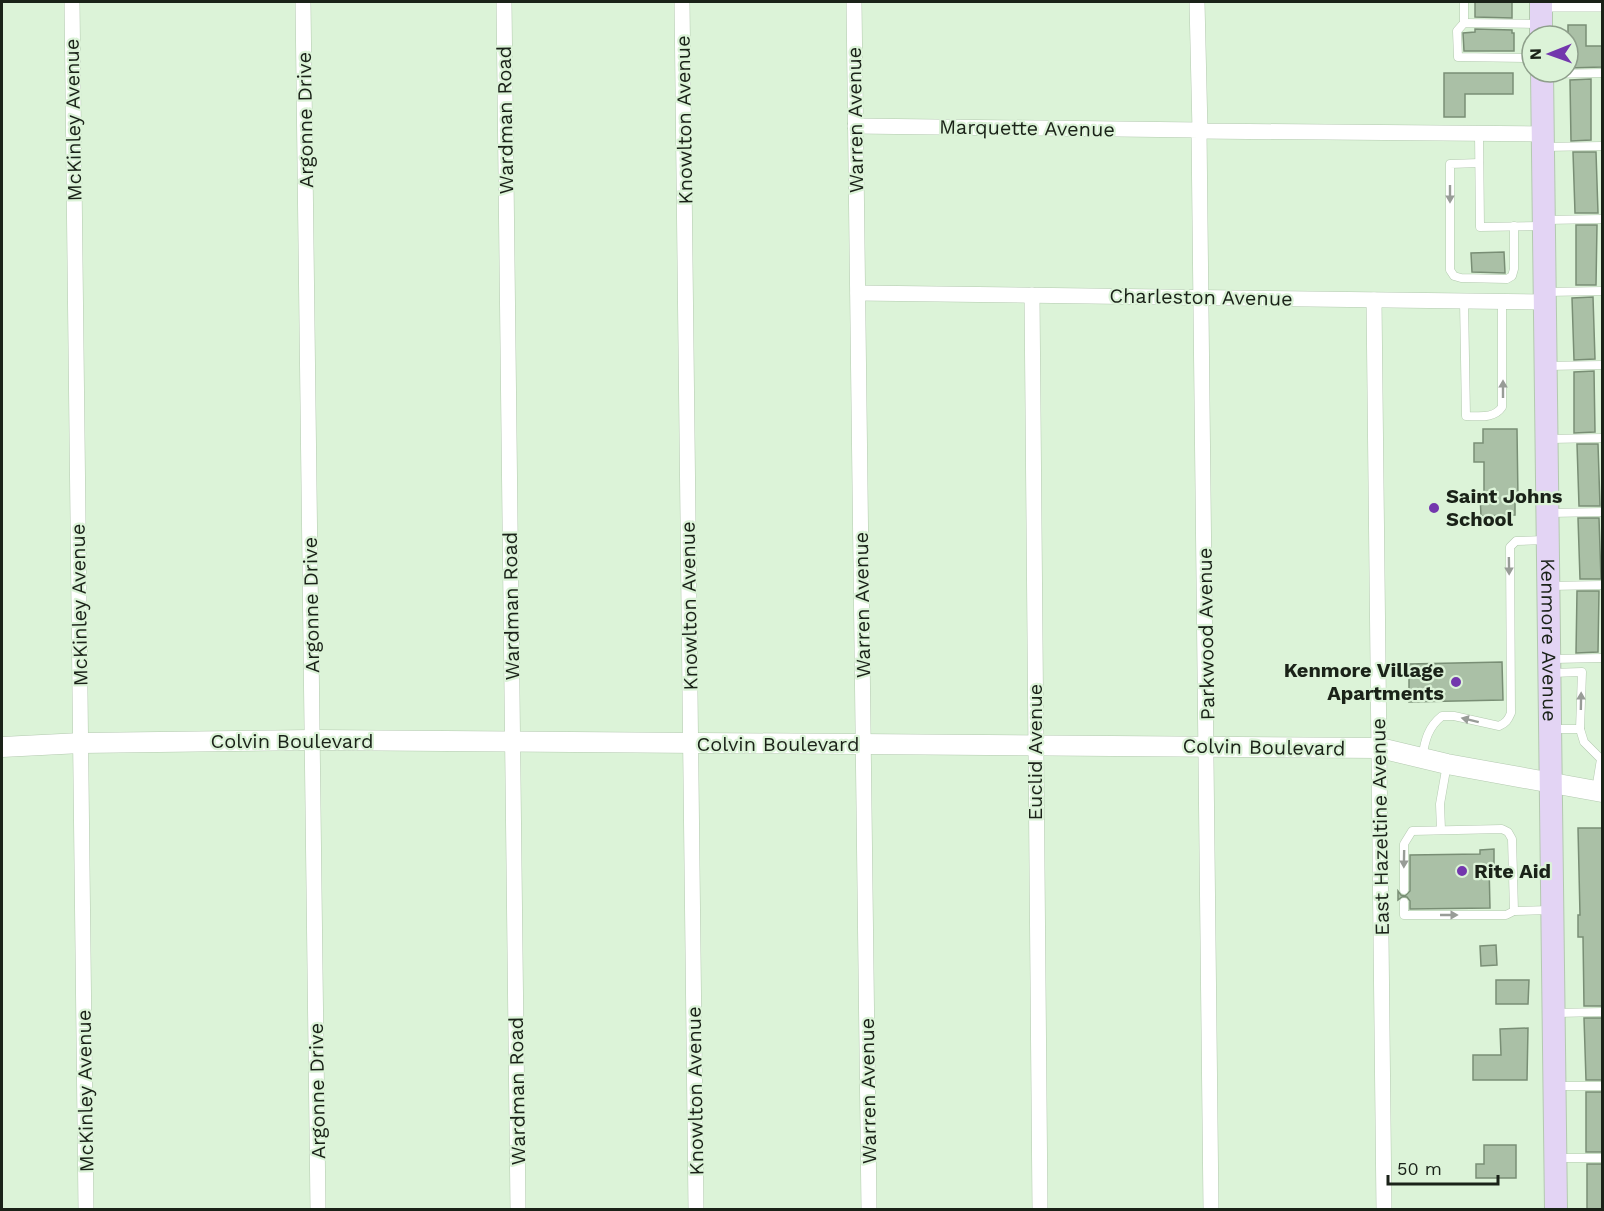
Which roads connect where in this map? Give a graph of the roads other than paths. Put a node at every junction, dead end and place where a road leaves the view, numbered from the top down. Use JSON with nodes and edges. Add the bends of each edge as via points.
{"nodes":[{"id":1,"x":72,"y":2,"type":"edge"},
{"id":2,"x":303,"y":2,"type":"edge"},
{"id":3,"x":504,"y":2,"type":"edge"},
{"id":4,"x":682,"y":2,"type":"edge"},
{"id":5,"x":854,"y":2,"type":"edge"},
{"id":6,"x":1197,"y":2,"type":"edge"},
{"id":7,"x":1464,"y":2,"type":"edge"},
{"id":8,"x":1602,"y":4,"type":"edge"},
{"id":9,"x":1541,"y":16,"type":"edge"},
{"id":10,"x":1464,"y":23,"type":"junction"},
{"id":11,"x":1520,"y":66,"type":"edge"},
{"id":12,"x":1580,"y":71,"type":"edge"},
{"id":13,"x":1602,"y":73,"type":"edge"},
{"id":14,"x":1539,"y":84,"type":"edge"},
{"id":15,"x":855,"y":126,"type":"junction"},
{"id":16,"x":1199,"y":131,"type":"junction"},
{"id":17,"x":1479,"y":134,"type":"junction"},
{"id":18,"x":1542,"y":140,"type":"junction"},
{"id":19,"x":1602,"y":146,"type":"edge"},
{"id":20,"x":1479,"y":164,"type":"junction"},
{"id":21,"x":1602,"y":219,"type":"edge"},
{"id":22,"x":1543,"y":223,"type":"junction"},
{"id":23,"x":1514,"y":226,"type":"junction"},
{"id":24,"x":1602,"y":291,"type":"edge"},
{"id":25,"x":858,"y":293,"type":"junction"},
{"id":26,"x":1032,"y":295,"type":"junction"},
{"id":27,"x":1544,"y":297,"type":"junction"},
{"id":28,"x":1202,"y":298,"type":"junction"},
{"id":29,"x":1374,"y":300,"type":"junction"},
{"id":30,"x":1464,"y":301,"type":"junction"},
{"id":31,"x":1502,"y":301,"type":"junction"},
{"id":32,"x":1602,"y":365,"type":"edge"},
{"id":33,"x":1545,"y":366,"type":"junction"},
{"id":34,"x":1602,"y":438,"type":"edge"},
{"id":35,"x":1545,"y":439,"type":"junction"},
{"id":36,"x":1602,"y":512,"type":"edge"},
{"id":37,"x":1546,"y":513,"type":"junction"},
{"id":38,"x":1546,"y":540,"type":"junction"},
{"id":39,"x":1602,"y":585,"type":"edge"},
{"id":40,"x":1547,"y":586,"type":"junction"},
{"id":41,"x":1602,"y":658,"type":"edge"},
{"id":42,"x":1548,"y":666,"type":"junction"},
{"id":43,"x":1549,"y":729,"type":"junction"},
{"id":44,"x":1580,"y":729,"type":"junction"},
{"id":45,"x":314,"y":740,"type":"junction"},
{"id":46,"x":513,"y":742,"type":"junction"},
{"id":47,"x":81,"y":743,"type":"junction"},
{"id":48,"x":691,"y":743,"type":"junction"},
{"id":49,"x":864,"y":744,"type":"junction"},
{"id":50,"x":1035,"y":745,"type":"junction"},
{"id":51,"x":2,"y":747,"type":"edge"},
{"id":52,"x":1207,"y":747,"type":"junction"},
{"id":53,"x":1380,"y":748,"type":"junction"},
{"id":54,"x":1422,"y":758,"type":"junction"},
{"id":55,"x":1447,"y":764,"type":"junction"},
{"id":56,"x":1550,"y":783,"type":"junction"},
{"id":57,"x":1599,"y":791,"type":"edge"},
{"id":58,"x":1441,"y":830,"type":"junction"},
{"id":59,"x":1404,"y":890,"type":"dead end"},
{"id":60,"x":1404,"y":902,"type":"dead end"},
{"id":61,"x":1514,"y":910,"type":"junction"},
{"id":62,"x":1552,"y":910,"type":"junction"},
{"id":63,"x":1602,"y":1012,"type":"edge"},
{"id":64,"x":1553,"y":1013,"type":"junction"},
{"id":65,"x":1554,"y":1086,"type":"junction"},
{"id":66,"x":1602,"y":1086,"type":"edge"},
{"id":67,"x":1555,"y":1158,"type":"junction"},
{"id":68,"x":1602,"y":1158,"type":"edge"},
{"id":69,"x":87,"y":1209,"type":"edge"},
{"id":70,"x":318,"y":1209,"type":"edge"},
{"id":71,"x":518,"y":1209,"type":"edge"},
{"id":72,"x":696,"y":1209,"type":"edge"},
{"id":73,"x":869,"y":1209,"type":"edge"},
{"id":74,"x":1040,"y":1209,"type":"edge"},
{"id":75,"x":1211,"y":1209,"type":"edge"},
{"id":76,"x":1384,"y":1209,"type":"edge"},
{"id":77,"x":1556,"y":1209,"type":"edge"}],
"edges":[{"from":1,"to":47,"type":"street","name":"McKinley Avenue"},
{"from":2,"to":45,"type":"street","name":"Argonne Drive"},
{"from":3,"to":46,"type":"street","name":"Wardman Road"},
{"from":4,"to":48,"type":"street","name":"Knowlton Avenue"},
{"from":5,"to":15,"type":"street","name":"Warren Avenue"},
{"from":6,"to":16,"type":"street","name":"Parkwood Avenue"},
{"from":7,"to":10,"type":"lane"},
{"from":8,"to":9,"type":"street"},
{"from":9,"to":10,"type":"lane"},
{"from":10,"to":11,"type":"lane","via":[[1457,31],[1458,57]]},
{"from":12,"to":13,"type":"lane"},
{"from":14,"to":18,"type":"main road","name":"Kenmore Avenue"},
{"from":15,"to":16,"type":"street","name":"Marquette Avenue"},
{"from":15,"to":25,"type":"street","name":"Warren Avenue"},
{"from":16,"to":17,"type":"street","name":"Marquette Avenue"},
{"from":16,"to":28,"type":"street","name":"Parkwood Avenue"},
{"from":17,"to":18,"type":"street","name":"Marquette Avenue"},
{"from":17,"to":20,"type":"lane"},
{"from":18,"to":19,"type":"lane"},
{"from":18,"to":22,"type":"main road","name":"Kenmore Avenue"},
{"from":20,"to":23,"type":"lane","via":[[1480,227]]},
{"from":20,"to":23,"type":"lane","one_way":true,"via":[[1450,164],[1450,270],[1454,276],[1512,276]]},
{"from":21,"to":22,"type":"lane"},
{"from":22,"to":23,"type":"lane"},
{"from":22,"to":27,"type":"main road","name":"Kenmore Avenue"},
{"from":24,"to":27,"type":"lane"},
{"from":25,"to":26,"type":"street","name":"Charleston Avenue"},
{"from":25,"to":49,"type":"street","name":"Warren Avenue"},
{"from":26,"to":28,"type":"street","name":"Charleston Avenue"},
{"from":26,"to":50,"type":"street","name":"Euclid Avenue"},
{"from":27,"to":31,"type":"street","name":"Charleston Avenue"},
{"from":27,"to":33,"type":"main road","name":"Kenmore Avenue"},
{"from":28,"to":29,"type":"street","name":"Charleston Avenue"},
{"from":28,"to":52,"type":"street","name":"Parkwood Avenue"},
{"from":29,"to":30,"type":"street","name":"Charleston Avenue"},
{"from":29,"to":53,"type":"street","name":"East Hazeltine Avenue"},
{"from":30,"to":31,"type":"street","name":"Charleston Avenue"},
{"from":30,"to":31,"type":"lane","one_way":true,"via":[[1466,416],[1492,416],[1502,407]]},
{"from":32,"to":33,"type":"lane"},
{"from":33,"to":35,"type":"main road","name":"Kenmore Avenue"},
{"from":34,"to":35,"type":"lane"},
{"from":35,"to":37,"type":"main road","name":"Kenmore Avenue"},
{"from":36,"to":37,"type":"lane"},
{"from":37,"to":38,"type":"main road","name":"Kenmore Avenue"},
{"from":38,"to":40,"type":"main road","name":"Kenmore Avenue"},
{"from":38,"to":54,"type":"lane","one_way":true,"via":[[1516,542],[1510,547],[1509,719],[1499,726],[1442,716],[1432,724]]},
{"from":39,"to":40,"type":"lane"},
{"from":40,"to":42,"type":"main road","name":"Kenmore Avenue"},
{"from":41,"to":42,"type":"lane"},
{"from":42,"to":43,"type":"main road","name":"Kenmore Avenue"},
{"from":44,"to":42,"type":"lane","one_way":true,"via":[[1582,672]]},
{"from":43,"to":44,"type":"lane"},
{"from":43,"to":56,"type":"main road","name":"Kenmore Avenue"},
{"from":44,"to":57,"type":"lane","via":[[1584,742],[1601,759]]},
{"from":45,"to":46,"type":"street","name":"Colvin Boulevard"},
{"from":45,"to":47,"type":"street","name":"Colvin Boulevard"},
{"from":45,"to":70,"type":"street","name":"Argonne Drive"},
{"from":46,"to":48,"type":"street","name":"Colvin Boulevard"},
{"from":46,"to":71,"type":"street","name":"Wardman Road"},
{"from":47,"to":51,"type":"street","name":"Colvin Boulevard"},
{"from":47,"to":69,"type":"street","name":"McKinley Avenue"},
{"from":48,"to":49,"type":"street","name":"Colvin Boulevard"},
{"from":48,"to":72,"type":"street","name":"Knowlton Avenue"},
{"from":49,"to":50,"type":"street","name":"Colvin Boulevard"},
{"from":49,"to":73,"type":"street","name":"Warren Avenue"},
{"from":50,"to":52,"type":"street","name":"Colvin Boulevard"},
{"from":50,"to":74,"type":"street","name":"Euclid Avenue"},
{"from":52,"to":53,"type":"street","name":"Colvin Boulevard"},
{"from":52,"to":75,"type":"street","name":"Parkwood Avenue"},
{"from":53,"to":54,"type":"street","name":"Colvin Boulevard"},
{"from":53,"to":76,"type":"street","name":"East Hazeltine Avenue"},
{"from":54,"to":55,"type":"street","name":"Colvin Boulevard"},
{"from":55,"to":56,"type":"street","name":"Colvin Boulevard"},
{"from":55,"to":58,"type":"lane","via":[[1440,804]]},
{"from":56,"to":57,"type":"street","name":"Colvin Boulevard"},
{"from":56,"to":62,"type":"main road","name":"Kenmore Avenue"},
{"from":58,"to":59,"type":"lane","one_way":true,"via":[[1412,831],[1404,844]]},
{"from":58,"to":61,"type":"lane","via":[[1508,832],[1512,839]]},
{"from":60,"to":61,"type":"lane","one_way":true,"via":[[1404,915],[1506,915]]},
{"from":61,"to":62,"type":"lane"},
{"from":62,"to":64,"type":"main road","name":"Kenmore Avenue"},
{"from":63,"to":64,"type":"lane"},
{"from":64,"to":65,"type":"main road","name":"Kenmore Avenue"},
{"from":65,"to":66,"type":"lane"},
{"from":65,"to":67,"type":"main road","name":"Kenmore Avenue"},
{"from":67,"to":68,"type":"lane"},
{"from":67,"to":77,"type":"main road","name":"Kenmore Avenue"}]}
